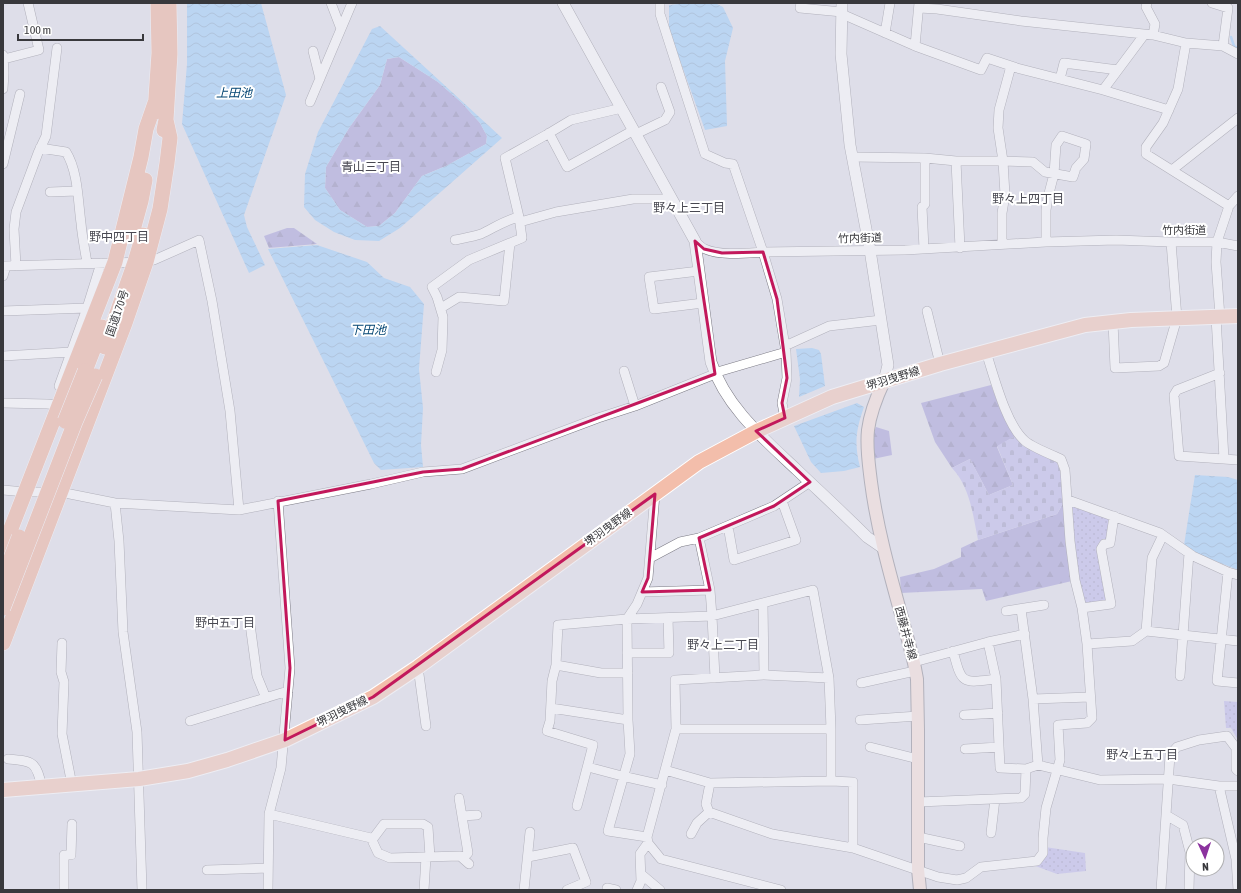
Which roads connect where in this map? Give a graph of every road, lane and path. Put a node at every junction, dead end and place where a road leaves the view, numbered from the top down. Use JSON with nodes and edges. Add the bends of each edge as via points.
{"nodes":[{"id":1,"x":28,"y":3,"type":"edge"},
{"id":2,"x":158,"y":3,"type":"edge"},
{"id":3,"x":169,"y":3,"type":"edge"},
{"id":4,"x":331,"y":3,"type":"edge"},
{"id":5,"x":352,"y":3,"type":"edge"},
{"id":6,"x":562,"y":3,"type":"edge"},
{"id":7,"x":660,"y":3,"type":"edge"},
{"id":8,"x":801,"y":3,"type":"edge"},
{"id":9,"x":890,"y":3,"type":"edge"},
{"id":10,"x":1212,"y":3,"type":"edge"},
{"id":11,"x":1144,"y":4,"type":"edge"},
{"id":12,"x":919,"y":6,"type":"edge"},
{"id":13,"x":937,"y":6,"type":"edge"},
{"id":14,"x":842,"y":10,"type":"edge"},
{"id":15,"x":342,"y":29,"type":"junction"},
{"id":16,"x":885,"y":33,"type":"junction"},
{"id":17,"x":1148,"y":35,"type":"junction"},
{"id":18,"x":1186,"y":43,"type":"junction"},
{"id":19,"x":915,"y":46,"type":"junction"},
{"id":20,"x":1223,"y":46,"type":"junction"},
{"id":21,"x":57,"y":48,"type":"dead end"},
{"id":22,"x":313,"y":51,"type":"dead end"},
{"id":23,"x":1238,"y":54,"type":"edge"},
{"id":24,"x":3,"y":57,"type":"edge"},
{"id":25,"x":1011,"y":66,"type":"junction"},
{"id":26,"x":1118,"y":70,"type":"junction"},
{"id":27,"x":320,"y":79,"type":"junction"},
{"id":28,"x":1060,"y":79,"type":"junction"},
{"id":29,"x":661,"y":88,"type":"dead end"},
{"id":30,"x":3,"y":89,"type":"edge"},
{"id":31,"x":1103,"y":90,"type":"junction"},
{"id":32,"x":20,"y":94,"type":"dead end"},
{"id":33,"x":310,"y":102,"type":"dead end"},
{"id":34,"x":622,"y":108,"type":"junction"},
{"id":35,"x":1169,"y":110,"type":"junction"},
{"id":36,"x":1236,"y":123,"type":"edge"},
{"id":37,"x":635,"y":132,"type":"junction"},
{"id":38,"x":549,"y":133,"type":"junction"},
{"id":39,"x":6,"y":140,"type":"edge"},
{"id":40,"x":40,"y":148,"type":"junction"},
{"id":41,"x":852,"y":157,"type":"junction"},
{"id":42,"x":925,"y":158,"type":"junction"},
{"id":43,"x":956,"y":161,"type":"junction"},
{"id":44,"x":1003,"y":161,"type":"junction"},
{"id":45,"x":3,"y":164,"type":"edge"},
{"id":46,"x":1172,"y":170,"type":"junction"},
{"id":47,"x":1054,"y":174,"type":"junction"},
{"id":48,"x":77,"y":191,"type":"junction"},
{"id":49,"x":50,"y":192,"type":"dead end"},
{"id":50,"x":1238,"y":196,"type":"edge"},
{"id":51,"x":672,"y":199,"type":"junction"},
{"id":52,"x":1229,"y":206,"type":"junction"},
{"id":53,"x":520,"y":219,"type":"junction"},
{"id":54,"x":455,"y":240,"type":"dead end"},
{"id":55,"x":695,"y":241,"type":"junction"},
{"id":56,"x":1046,"y":242,"type":"junction"},
{"id":57,"x":1171,"y":242,"type":"junction"},
{"id":58,"x":1217,"y":242,"type":"junction"},
{"id":59,"x":510,"y":243,"type":"junction"},
{"id":60,"x":1002,"y":244,"type":"junction"},
{"id":61,"x":1238,"y":246,"type":"edge"},
{"id":62,"x":960,"y":248,"type":"junction"},
{"id":63,"x":924,"y":249,"type":"junction"},
{"id":64,"x":870,"y":250,"type":"junction"},
{"id":65,"x":763,"y":252,"type":"junction"},
{"id":66,"x":124,"y":262,"type":"junction"},
{"id":67,"x":87,"y":263,"type":"junction"},
{"id":68,"x":4,"y":266,"type":"edge"},
{"id":69,"x":16,"y":266,"type":"junction"},
{"id":70,"x":699,"y":271,"type":"junction"},
{"id":71,"x":3,"y":276,"type":"edge"},
{"id":72,"x":703,"y":303,"type":"junction"},
{"id":73,"x":87,"y":308,"type":"junction"},
{"id":74,"x":441,"y":308,"type":"junction"},
{"id":75,"x":3,"y":311,"type":"edge"},
{"id":76,"x":927,"y":311,"type":"dead end"},
{"id":77,"x":1238,"y":316,"type":"edge"},
{"id":78,"x":1218,"y":317,"type":"junction"},
{"id":79,"x":1177,"y":318,"type":"junction"},
{"id":80,"x":881,"y":320,"type":"junction"},
{"id":81,"x":1113,"y":322,"type":"junction"},
{"id":82,"x":785,"y":349,"type":"junction"},
{"id":83,"x":71,"y":352,"type":"junction"},
{"id":84,"x":986,"y":352,"type":"junction"},
{"id":85,"x":3,"y":356,"type":"edge"},
{"id":86,"x":940,"y":364,"type":"junction"},
{"id":87,"x":624,"y":371,"type":"dead end"},
{"id":88,"x":436,"y":372,"type":"dead end"},
{"id":89,"x":90,"y":373,"type":"junction"},
{"id":90,"x":715,"y":373,"type":"junction"},
{"id":91,"x":1220,"y":373,"type":"junction"},
{"id":92,"x":884,"y":381,"type":"junction"},
{"id":93,"x":64,"y":391,"type":"junction"},
{"id":94,"x":3,"y":404,"type":"edge"},
{"id":95,"x":59,"y":405,"type":"junction"},
{"id":96,"x":635,"y":406,"type":"junction"},
{"id":97,"x":785,"y":418,"type":"junction"},
{"id":98,"x":757,"y":431,"type":"junction"},
{"id":99,"x":1224,"y":459,"type":"junction"},
{"id":100,"x":1238,"y":460,"type":"edge"},
{"id":101,"x":810,"y":482,"type":"junction"},
{"id":102,"x":3,"y":490,"type":"edge"},
{"id":103,"x":25,"y":492,"type":"junction"},
{"id":104,"x":60,"y":492,"type":"junction"},
{"id":105,"x":655,"y":494,"type":"junction"},
{"id":106,"x":1068,"y":500,"type":"junction"},
{"id":107,"x":782,"y":501,"type":"junction"},
{"id":108,"x":278,"y":502,"type":"junction"},
{"id":109,"x":115,"y":503,"type":"junction"},
{"id":110,"x":239,"y":510,"type":"junction"},
{"id":111,"x":1114,"y":516,"type":"junction"},
{"id":112,"x":728,"y":526,"type":"junction"},
{"id":113,"x":1163,"y":535,"type":"junction"},
{"id":114,"x":699,"y":538,"type":"junction"},
{"id":115,"x":883,"y":548,"type":"junction"},
{"id":116,"x":3,"y":549,"type":"edge"},
{"id":117,"x":1189,"y":553,"type":"junction"},
{"id":118,"x":650,"y":558,"type":"junction"},
{"id":119,"x":1228,"y":572,"type":"junction"},
{"id":120,"x":1238,"y":574,"type":"edge"},
{"id":121,"x":3,"y":579,"type":"edge"},
{"id":122,"x":710,"y":590,"type":"junction"},
{"id":123,"x":642,"y":592,"type":"junction"},
{"id":124,"x":763,"y":603,"type":"junction"},
{"id":125,"x":1044,"y":605,"type":"dead end"},
{"id":126,"x":3,"y":608,"type":"edge"},
{"id":127,"x":1082,"y":608,"type":"junction"},
{"id":128,"x":1021,"y":609,"type":"junction"},
{"id":129,"x":1006,"y":612,"type":"dead end"},
{"id":130,"x":712,"y":616,"type":"junction"},
{"id":131,"x":668,"y":618,"type":"junction"},
{"id":132,"x":627,"y":619,"type":"junction"},
{"id":133,"x":250,"y":624,"type":"dead end"},
{"id":134,"x":6,"y":626,"type":"edge"},
{"id":135,"x":1146,"y":631,"type":"junction"},
{"id":136,"x":1025,"y":634,"type":"junction"},
{"id":137,"x":1182,"y":635,"type":"junction"},
{"id":138,"x":1221,"y":639,"type":"junction"},
{"id":139,"x":1238,"y":641,"type":"edge"},
{"id":140,"x":988,"y":642,"type":"junction"},
{"id":141,"x":3,"y":643,"type":"edge"},
{"id":142,"x":62,"y":643,"type":"dead end"},
{"id":143,"x":1087,"y":644,"type":"junction"},
{"id":144,"x":953,"y":651,"type":"junction"},
{"id":145,"x":627,"y":654,"type":"junction"},
{"id":146,"x":556,"y":665,"type":"junction"},
{"id":147,"x":915,"y":666,"type":"junction"},
{"id":148,"x":418,"y":667,"type":"junction"},
{"id":149,"x":628,"y":673,"type":"junction"},
{"id":150,"x":764,"y":675,"type":"junction"},
{"id":151,"x":1180,"y":676,"type":"dead end"},
{"id":152,"x":714,"y":678,"type":"junction"},
{"id":153,"x":830,"y":678,"type":"junction"},
{"id":154,"x":996,"y":679,"type":"junction"},
{"id":155,"x":861,"y":683,"type":"dead end"},
{"id":156,"x":1238,"y":683,"type":"edge"},
{"id":157,"x":288,"y":692,"type":"junction"},
{"id":158,"x":1090,"y":696,"type":"junction"},
{"id":159,"x":266,"y":698,"type":"junction"},
{"id":160,"x":1033,"y":699,"type":"junction"},
{"id":161,"x":551,"y":708,"type":"junction"},
{"id":162,"x":998,"y":713,"type":"junction"},
{"id":163,"x":964,"y":715,"type":"dead end"},
{"id":164,"x":918,"y":716,"type":"junction"},
{"id":165,"x":628,"y":720,"type":"junction"},
{"id":166,"x":860,"y":720,"type":"dead end"},
{"id":167,"x":190,"y":721,"type":"dead end"},
{"id":168,"x":426,"y":726,"type":"dead end"},
{"id":169,"x":676,"y":729,"type":"junction"},
{"id":170,"x":832,"y":729,"type":"junction"},
{"id":171,"x":285,"y":740,"type":"junction"},
{"id":172,"x":870,"y":747,"type":"dead end"},
{"id":173,"x":999,"y":747,"type":"junction"},
{"id":174,"x":965,"y":749,"type":"dead end"},
{"id":175,"x":8,"y":759,"type":"dead end"},
{"id":176,"x":918,"y":759,"type":"junction"},
{"id":177,"x":1038,"y":765,"type":"junction"},
{"id":178,"x":588,"y":766,"type":"junction"},
{"id":179,"x":1026,"y":769,"type":"junction"},
{"id":180,"x":666,"y":770,"type":"junction"},
{"id":181,"x":1056,"y":770,"type":"junction"},
{"id":182,"x":1238,"y":771,"type":"edge"},
{"id":183,"x":622,"y":776,"type":"junction"},
{"id":184,"x":139,"y":779,"type":"junction"},
{"id":185,"x":1168,"y":779,"type":"junction"},
{"id":186,"x":831,"y":781,"type":"junction"},
{"id":187,"x":710,"y":783,"type":"junction"},
{"id":188,"x":72,"y":785,"type":"junction"},
{"id":189,"x":662,"y":785,"type":"junction"},
{"id":190,"x":1219,"y":786,"type":"junction"},
{"id":191,"x":1238,"y":786,"type":"edge"},
{"id":192,"x":42,"y":787,"type":"junction"},
{"id":193,"x":3,"y":790,"type":"edge"},
{"id":194,"x":459,"y":798,"type":"dead end"},
{"id":195,"x":995,"y":799,"type":"junction"},
{"id":196,"x":918,"y":802,"type":"junction"},
{"id":197,"x":577,"y":806,"type":"dead end"},
{"id":198,"x":708,"y":812,"type":"junction"},
{"id":199,"x":269,"y":814,"type":"junction"},
{"id":200,"x":477,"y":815,"type":"dead end"},
{"id":201,"x":1166,"y":815,"type":"junction"},
{"id":202,"x":462,"y":816,"type":"junction"},
{"id":203,"x":72,"y":824,"type":"dead end"},
{"id":204,"x":530,"y":832,"type":"dead end"},
{"id":205,"x":990,"y":833,"type":"dead end"},
{"id":206,"x":691,"y":834,"type":"dead end"},
{"id":207,"x":918,"y":837,"type":"junction"},
{"id":208,"x":372,"y":840,"type":"junction"},
{"id":209,"x":648,"y":840,"type":"junction"},
{"id":210,"x":960,"y":846,"type":"dead end"},
{"id":211,"x":853,"y":848,"type":"junction"},
{"id":212,"x":428,"y":857,"type":"junction"},
{"id":213,"x":528,"y":857,"type":"junction"},
{"id":214,"x":268,"y":868,"type":"junction"},
{"id":215,"x":918,"y":869,"type":"junction"},
{"id":216,"x":207,"y":870,"type":"dead end"},
{"id":217,"x":641,"y":874,"type":"junction"},
{"id":218,"x":64,"y":890,"type":"edge"},
{"id":219,"x":142,"y":890,"type":"edge"},
{"id":220,"x":268,"y":890,"type":"edge"},
{"id":221,"x":424,"y":890,"type":"edge"},
{"id":222,"x":524,"y":890,"type":"edge"},
{"id":223,"x":567,"y":890,"type":"edge"},
{"id":224,"x":636,"y":890,"type":"edge"},
{"id":225,"x":660,"y":890,"type":"edge"},
{"id":226,"x":781,"y":890,"type":"edge"},
{"id":227,"x":920,"y":890,"type":"edge"},
{"id":228,"x":1161,"y":890,"type":"edge"},
{"id":229,"x":1190,"y":890,"type":"edge"},
{"id":230,"x":1238,"y":890,"type":"edge"}],
"edges":[{"from":1,"to":24,"type":"street","via":[[39,50]]},
{"from":2,"to":66,"type":"highway","name":"国道170号","via":[[159,54],[154,129],[141,201]]},
{"from":3,"to":66,"type":"highway","via":[[170,54],[166,120],[170,138],[160,209]]},
{"from":4,"to":15,"type":"street"},
{"from":5,"to":15,"type":"street"},
{"from":6,"to":34,"type":"street"},
{"from":7,"to":65,"type":"street","via":[[660,14],[705,154],[733,164]]},
{"from":8,"to":14,"type":"street","via":[[800,8]]},
{"from":9,"to":16,"type":"street"},
{"from":10,"to":20,"type":"street","via":[[1228,8]]},
{"from":11,"to":17,"type":"street","via":[[1155,24]]},
{"from":12,"to":13,"type":"street"},
{"from":12,"to":19,"type":"street"},
{"from":13,"to":17,"type":"street","via":[[1021,21]]},
{"from":14,"to":16,"type":"street"},
{"from":14,"to":41,"type":"street","via":[[841,54]]},
{"from":15,"to":27,"type":"street"},
{"from":16,"to":19,"type":"street"},
{"from":17,"to":18,"type":"street"},
{"from":17,"to":26,"type":"street"},
{"from":18,"to":20,"type":"street"},
{"from":18,"to":35,"type":"street","via":[[1178,89]]},
{"from":19,"to":25,"type":"street","via":[[982,70],[987,58]]},
{"from":20,"to":23,"type":"street"},
{"from":21,"to":40,"type":"street","via":[[46,136]]},
{"from":22,"to":27,"type":"street"},
{"from":24,"to":30,"type":"street"},
{"from":25,"to":28,"type":"street"},
{"from":25,"to":44,"type":"street","via":[[999,110],[998,128]]},
{"from":26,"to":28,"type":"street","via":[[1064,63]]},
{"from":26,"to":31,"type":"street"},
{"from":27,"to":33,"type":"street"},
{"from":28,"to":31,"type":"street"},
{"from":29,"to":37,"type":"street","via":[[670,112],[665,120]]},
{"from":31,"to":35,"type":"street"},
{"from":32,"to":39,"type":"street"},
{"from":34,"to":37,"type":"street"},
{"from":34,"to":38,"type":"street","via":[[571,120]]},
{"from":35,"to":46,"type":"street","via":[[1146,147],[1146,154]]},
{"from":36,"to":46,"type":"street"},
{"from":37,"to":38,"type":"street","via":[[567,167]]},
{"from":37,"to":51,"type":"street"},
{"from":38,"to":53,"type":"street","via":[[505,158]]},
{"from":39,"to":45,"type":"street"},
{"from":40,"to":48,"type":"street","via":[[66,152]]},
{"from":40,"to":69,"type":"street","via":[[16,212]]},
{"from":41,"to":42,"type":"street"},
{"from":41,"to":64,"type":"street"},
{"from":42,"to":43,"type":"street"},
{"from":42,"to":63,"type":"street","via":[[925,204],[922,208]]},
{"from":43,"to":44,"type":"street"},
{"from":43,"to":62,"type":"street"},
{"from":44,"to":47,"type":"street","via":[[1033,162],[1045,172]]},
{"from":44,"to":60,"type":"street","via":[[1005,194]]},
{"from":46,"to":52,"type":"street"},
{"from":47,"to":47,"type":"street","via":[[1073,177],[1076,168],[1084,159],[1086,144],[1062,136],[1056,145]]},
{"from":47,"to":56,"type":"street","via":[[1047,204]]},
{"from":48,"to":49,"type":"street"},
{"from":48,"to":67,"type":"street"},
{"from":50,"to":52,"type":"street"},
{"from":51,"to":53,"type":"street","via":[[633,199]]},
{"from":51,"to":55,"type":"street"},
{"from":52,"to":58,"type":"street"},
{"from":53,"to":54,"type":"street","via":[[509,220],[470,238]]},
{"from":53,"to":59,"type":"street","via":[[522,238]]},
{"from":55,"to":65,"type":"street","name":"竹内街道","via":[[704,249],[722,253]]},
{"from":55,"to":70,"type":"street"},
{"from":56,"to":57,"type":"street","name":"竹内街道"},
{"from":56,"to":60,"type":"street","name":"竹内街道"},
{"from":57,"to":58,"type":"street","name":"竹内街道"},
{"from":57,"to":79,"type":"street"},
{"from":58,"to":61,"type":"street","name":"竹内街道"},
{"from":58,"to":78,"type":"street"},
{"from":59,"to":74,"type":"street","via":[[469,260],[432,287]]},
{"from":59,"to":74,"type":"street","via":[[504,301],[459,297]]},
{"from":60,"to":62,"type":"street","name":"竹内街道"},
{"from":62,"to":63,"type":"street","name":"竹内街道"},
{"from":63,"to":64,"type":"street","name":"竹内街道"},
{"from":64,"to":65,"type":"street","name":"竹内街道"},
{"from":64,"to":80,"type":"street"},
{"from":65,"to":82,"type":"street","via":[[777,299]]},
{"from":66,"to":67,"type":"street"},
{"from":66,"to":73,"type":"street"},
{"from":66,"to":89,"type":"highway","name":"国道170号"},
{"from":66,"to":93,"type":"highway"},
{"from":66,"to":104,"type":"highway","via":[[125,323]]},
{"from":66,"to":110,"type":"street","via":[[154,260],[199,240],[230,411]]},
{"from":67,"to":69,"type":"street"},
{"from":68,"to":69,"type":"street"},
{"from":68,"to":71,"type":"street"},
{"from":70,"to":72,"type":"street"},
{"from":70,"to":72,"type":"street","via":[[649,277],[654,309]]},
{"from":72,"to":90,"type":"street","via":[[711,362]]},
{"from":73,"to":75,"type":"street"},
{"from":73,"to":83,"type":"street"},
{"from":74,"to":88,"type":"street","via":[[442,350]]},
{"from":76,"to":86,"type":"street"},
{"from":77,"to":78,"type":"main road","name":"堺羽曳野線"},
{"from":78,"to":79,"type":"main road","name":"堺羽曳野線"},
{"from":78,"to":91,"type":"street"},
{"from":79,"to":81,"type":"main road","name":"堺羽曳野線"},
{"from":79,"to":81,"type":"street","via":[[1164,363],[1159,366],[1115,368]]},
{"from":80,"to":82,"type":"street","via":[[830,326]]},
{"from":80,"to":92,"type":"street","via":[[888,365]]},
{"from":81,"to":84,"type":"main road","name":"堺羽曳野線","via":[[1085,325]]},
{"from":82,"to":90,"type":"street"},
{"from":82,"to":97,"type":"street","via":[[787,378],[782,403]]},
{"from":83,"to":85,"type":"street"},
{"from":83,"to":93,"type":"street","via":[[58,388]]},
{"from":84,"to":86,"type":"main road","name":"堺羽曳野線"},
{"from":84,"to":106,"type":"street","via":[[1003,403],[1019,435],[1026,442],[1061,460]]},
{"from":86,"to":92,"type":"main road","name":"堺羽曳野線"},
{"from":87,"to":96,"type":"street"},
{"from":89,"to":121,"type":"highway","name":"国道170号","bridge":true},
{"from":89,"to":126,"type":"highway","name":"国道170号","bridge":true,"via":[[75,422]]},
{"from":90,"to":96,"type":"street"},
{"from":90,"to":98,"type":"street","via":[[726,395]]},
{"from":91,"to":99,"type":"street"},
{"from":91,"to":99,"type":"street","via":[[1177,390],[1174,395],[1179,456]]},
{"from":92,"to":97,"type":"main road","name":"堺羽曳野線","via":[[832,397]]},
{"from":92,"to":115,"type":"main road","name":"西藤井寺線","via":[[871,417],[867,440],[874,501]]},
{"from":93,"to":95,"type":"highway"},
{"from":94,"to":95,"type":"street"},
{"from":95,"to":103,"type":"highway"},
{"from":96,"to":108,"type":"street","via":[[462,469],[423,472]]},
{"from":97,"to":98,"type":"main road","name":"堺羽曳野線"},
{"from":98,"to":101,"type":"street"},
{"from":98,"to":105,"type":"main road","name":"堺羽曳野線","via":[[699,462]]},
{"from":99,"to":100,"type":"street"},
{"from":101,"to":107,"type":"street"},
{"from":101,"to":115,"type":"street","via":[[867,537]]},
{"from":102,"to":103,"type":"street"},
{"from":103,"to":104,"type":"street"},
{"from":103,"to":116,"type":"highway"},
{"from":104,"to":109,"type":"street"},
{"from":104,"to":134,"type":"highway"},
{"from":105,"to":118,"type":"street"},
{"from":105,"to":148,"type":"main road","name":"堺羽曳野線"},
{"from":106,"to":111,"type":"street"},
{"from":106,"to":127,"type":"street","via":[[1072,557]]},
{"from":107,"to":112,"type":"street"},
{"from":107,"to":112,"type":"street","via":[[796,540],[734,560]]},
{"from":108,"to":110,"type":"street"},
{"from":108,"to":157,"type":"street","via":[[290,668]]},
{"from":109,"to":110,"type":"street"},
{"from":109,"to":184,"type":"street","via":[[123,632],[137,732]]},
{"from":111,"to":113,"type":"street"},
{"from":111,"to":127,"type":"street","via":[[1110,543],[1104,544],[1101,548],[1111,604]]},
{"from":112,"to":114,"type":"street"},
{"from":113,"to":117,"type":"street"},
{"from":113,"to":135,"type":"street","via":[[1152,558]]},
{"from":114,"to":118,"type":"street","via":[[680,542]]},
{"from":114,"to":122,"type":"street"},
{"from":115,"to":147,"type":"main road","name":"西藤井寺線"},
{"from":117,"to":119,"type":"street"},
{"from":117,"to":137,"type":"street"},
{"from":118,"to":123,"type":"street","via":[[648,578]]},
{"from":119,"to":120,"type":"street"},
{"from":119,"to":138,"type":"street"},
{"from":122,"to":123,"type":"street"},
{"from":122,"to":130,"type":"street"},
{"from":123,"to":132,"type":"street"},
{"from":124,"to":130,"type":"street"},
{"from":124,"to":150,"type":"street"},
{"from":124,"to":153,"type":"street","via":[[813,590]]},
{"from":125,"to":128,"type":"street"},
{"from":127,"to":143,"type":"street"},
{"from":128,"to":129,"type":"street"},
{"from":128,"to":136,"type":"street"},
{"from":130,"to":131,"type":"street"},
{"from":130,"to":152,"type":"street"},
{"from":131,"to":132,"type":"street"},
{"from":131,"to":145,"type":"street","via":[[669,653]]},
{"from":132,"to":145,"type":"street"},
{"from":132,"to":146,"type":"street","via":[[558,625]]},
{"from":133,"to":159,"type":"street","via":[[257,676]]},
{"from":134,"to":141,"type":"highway"},
{"from":135,"to":137,"type":"street"},
{"from":135,"to":143,"type":"street","via":[[1132,641]]},
{"from":136,"to":140,"type":"street"},
{"from":136,"to":160,"type":"street"},
{"from":137,"to":138,"type":"street"},
{"from":137,"to":151,"type":"street"},
{"from":138,"to":139,"type":"street"},
{"from":138,"to":156,"type":"street","via":[[1217,681]]},
{"from":140,"to":144,"type":"street"},
{"from":140,"to":154,"type":"street"},
{"from":142,"to":188,"type":"street","via":[[62,734]]},
{"from":143,"to":158,"type":"street"},
{"from":144,"to":147,"type":"street"},
{"from":144,"to":154,"type":"street","via":[[962,678],[971,682]]},
{"from":145,"to":149,"type":"street"},
{"from":146,"to":149,"type":"street"},
{"from":146,"to":161,"type":"street","via":[[552,681]]},
{"from":147,"to":155,"type":"street"},
{"from":147,"to":164,"type":"main road","name":"西藤井寺線"},
{"from":148,"to":168,"type":"street"},
{"from":148,"to":171,"type":"main road","name":"堺羽曳野線","via":[[373,696]]},
{"from":149,"to":165,"type":"street"},
{"from":150,"to":152,"type":"street"},
{"from":150,"to":153,"type":"street"},
{"from":152,"to":169,"type":"street","via":[[675,680]]},
{"from":153,"to":170,"type":"street"},
{"from":154,"to":162,"type":"street"},
{"from":157,"to":159,"type":"street"},
{"from":157,"to":171,"type":"street"},
{"from":158,"to":160,"type":"street"},
{"from":158,"to":181,"type":"street","via":[[1092,718],[1087,723],[1058,725],[1060,760]]},
{"from":159,"to":167,"type":"street"},
{"from":160,"to":177,"type":"street"},
{"from":161,"to":165,"type":"street"},
{"from":161,"to":178,"type":"street","via":[[547,731],[593,745]]},
{"from":162,"to":163,"type":"street"},
{"from":162,"to":173,"type":"street"},
{"from":164,"to":166,"type":"street"},
{"from":164,"to":176,"type":"main road","name":"西藤井寺線"},
{"from":165,"to":183,"type":"street","via":[[630,754]]},
{"from":169,"to":170,"type":"street"},
{"from":169,"to":180,"type":"street"},
{"from":170,"to":186,"type":"street"},
{"from":171,"to":184,"type":"main road","name":"堺羽曳野線","via":[[188,771]]},
{"from":171,"to":199,"type":"street","via":[[282,768]]},
{"from":172,"to":176,"type":"street"},
{"from":173,"to":174,"type":"street"},
{"from":173,"to":179,"type":"street","via":[[1000,768]]},
{"from":175,"to":192,"type":"street","via":[[27,760],[38,769]]},
{"from":176,"to":196,"type":"main road","name":"西藤井寺線"},
{"from":177,"to":179,"type":"street"},
{"from":177,"to":181,"type":"street"},
{"from":178,"to":183,"type":"street"},
{"from":178,"to":197,"type":"street"},
{"from":179,"to":195,"type":"street","via":[[1025,794],[1021,798]]},
{"from":180,"to":187,"type":"street"},
{"from":180,"to":189,"type":"street"},
{"from":181,"to":185,"type":"street","via":[[1100,780]]},
{"from":181,"to":215,"type":"street","via":[[1046,808],[1042,853],[1037,861],[981,867],[966,878],[957,880],[938,877]]},
{"from":182,"to":185,"type":"street","via":[[1236,748],[1227,736],[1199,740],[1177,747],[1170,755]]},
{"from":183,"to":189,"type":"street"},
{"from":183,"to":209,"type":"street","via":[[608,831]]},
{"from":184,"to":188,"type":"main road","name":"堺羽曳野線"},
{"from":184,"to":219,"type":"street"},
{"from":185,"to":190,"type":"street"},
{"from":185,"to":201,"type":"street"},
{"from":186,"to":187,"type":"street"},
{"from":186,"to":211,"type":"street","via":[[853,782]]},
{"from":187,"to":198,"type":"street","via":[[706,804]]},
{"from":188,"to":192,"type":"main road","name":"堺羽曳野線"},
{"from":189,"to":209,"type":"street"},
{"from":190,"to":191,"type":"street"},
{"from":190,"to":230,"type":"street","via":[[1236,858]]},
{"from":192,"to":193,"type":"main road","name":"堺羽曳野線"},
{"from":194,"to":202,"type":"street"},
{"from":195,"to":196,"type":"street"},
{"from":195,"to":205,"type":"street"},
{"from":196,"to":207,"type":"main road","name":"西藤井寺線"},
{"from":198,"to":206,"type":"street"},
{"from":198,"to":211,"type":"street","via":[[772,834]]},
{"from":199,"to":208,"type":"street"},
{"from":199,"to":214,"type":"street"},
{"from":200,"to":202,"type":"street"},
{"from":201,"to":228,"type":"street"},
{"from":201,"to":229,"type":"street","via":[[1183,826],[1190,852]]},
{"from":202,"to":212,"type":"street","via":[[468,852],[466,861],[460,856]]},
{"from":203,"to":218,"type":"street","via":[[72,855],[64,855]]},
{"from":204,"to":213,"type":"street"},
{"from":207,"to":210,"type":"street"},
{"from":207,"to":215,"type":"main road","name":"西藤井寺線"},
{"from":208,"to":212,"type":"street","via":[[378,853],[390,858]]},
{"from":208,"to":212,"type":"street","via":[[384,824],[423,824],[428,827]]},
{"from":209,"to":217,"type":"street","via":[[640,854]]},
{"from":209,"to":226,"type":"street","via":[[661,859]]},
{"from":211,"to":215,"type":"street"},
{"from":212,"to":221,"type":"street"},
{"from":213,"to":222,"type":"street"},
{"from":213,"to":223,"type":"street","via":[[573,848],[586,882]]},
{"from":214,"to":216,"type":"street"},
{"from":214,"to":220,"type":"street"},
{"from":215,"to":227,"type":"main road","name":"西藤井寺線"},
{"from":217,"to":224,"type":"street","via":[[641,881]]},
{"from":217,"to":225,"type":"street"}]}
